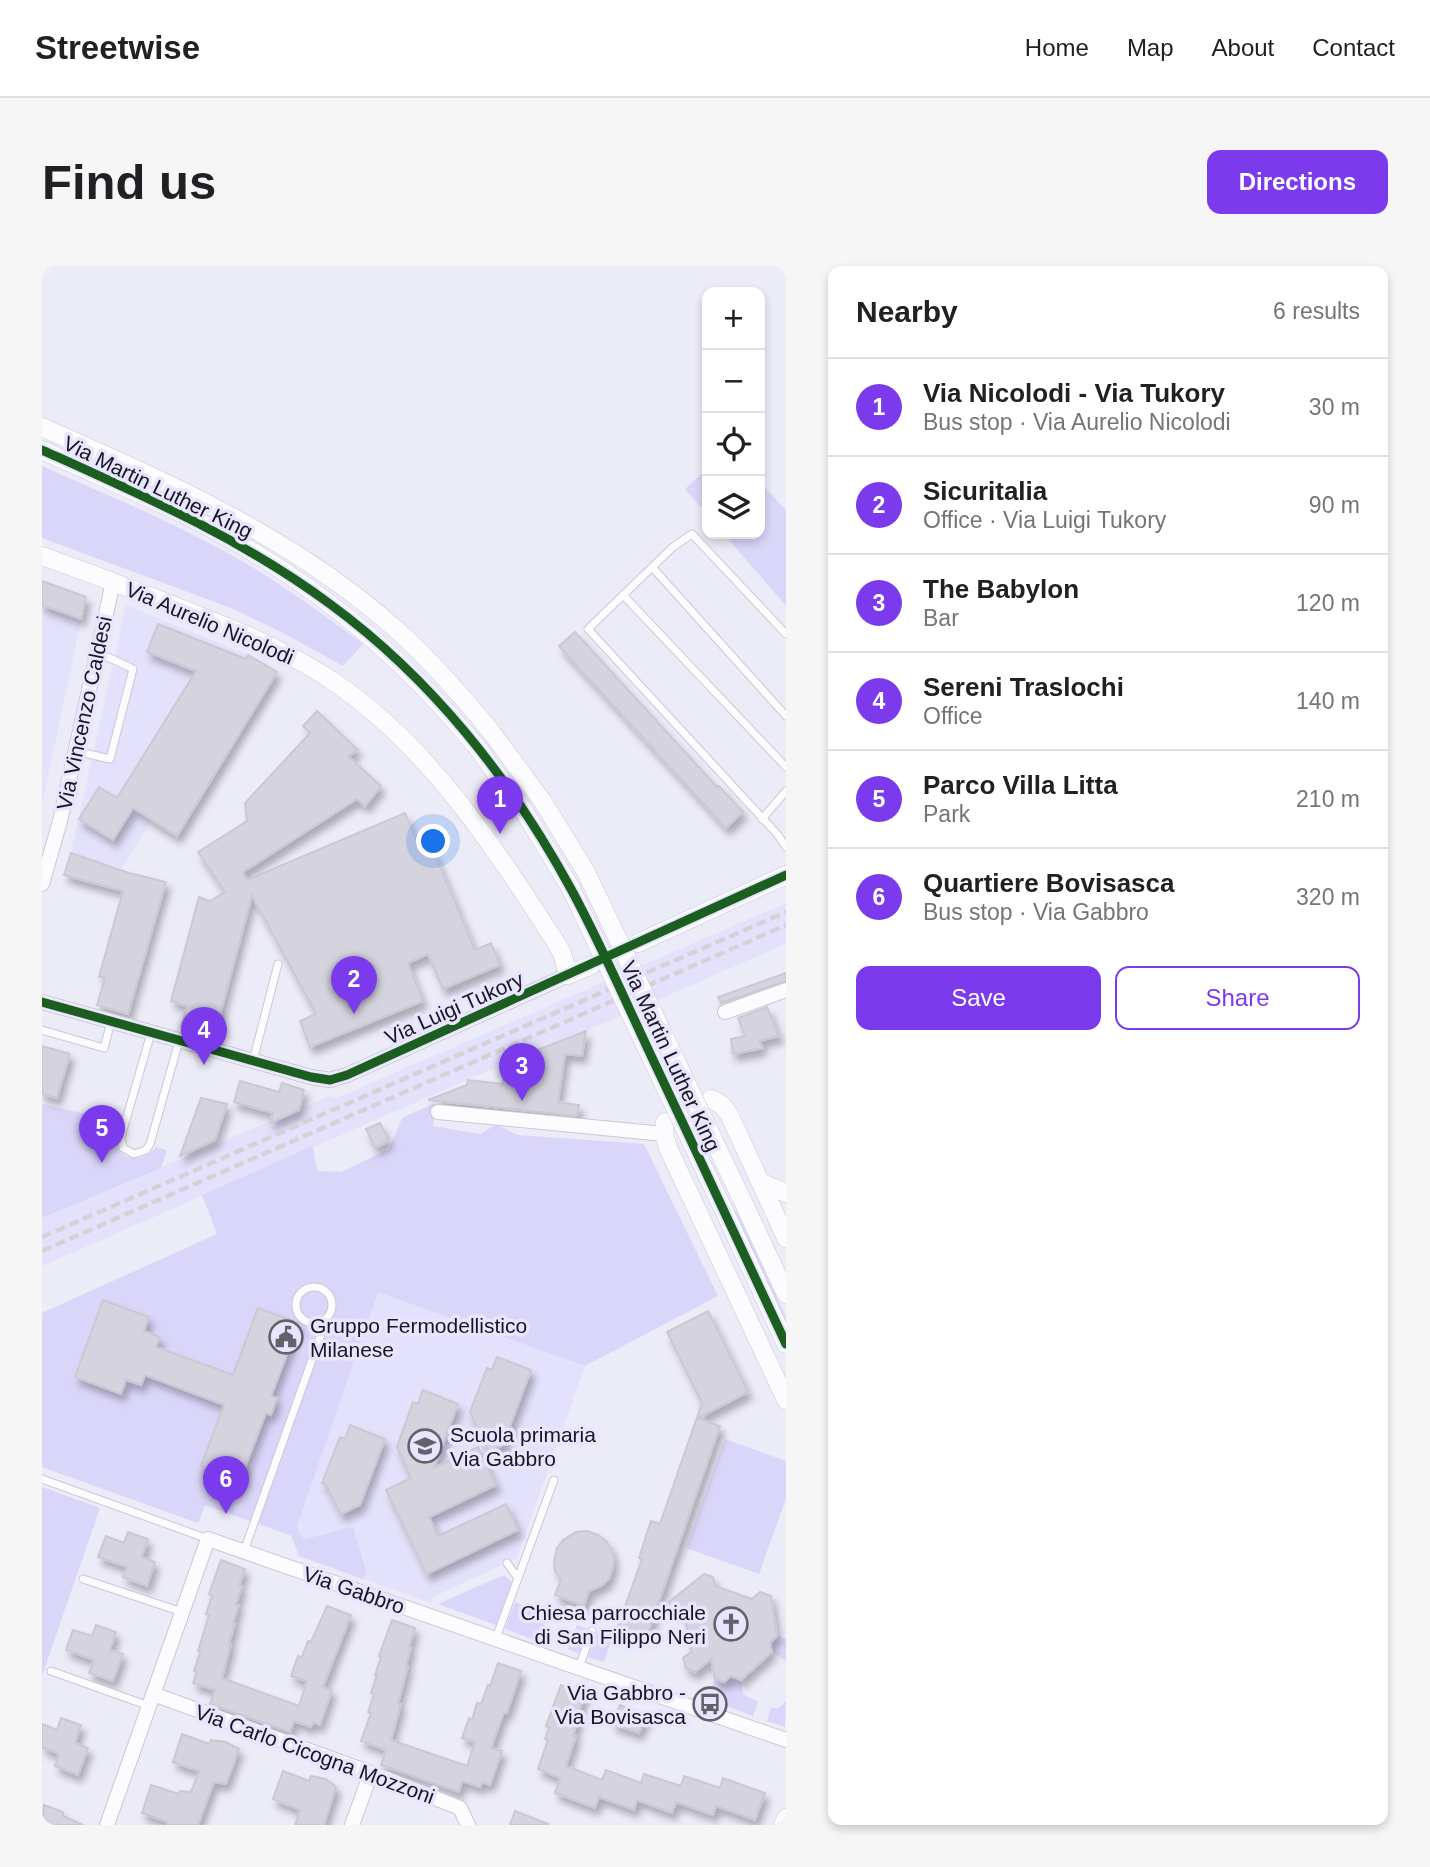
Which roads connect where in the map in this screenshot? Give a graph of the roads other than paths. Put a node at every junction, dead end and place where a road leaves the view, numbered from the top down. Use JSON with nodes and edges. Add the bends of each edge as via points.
{"nodes":[{"id":1,"x":42,"y":427,"type":"edge"},
{"id":2,"x":42,"y":450,"type":"edge"},
{"id":3,"x":42,"y":556,"type":"edge"},
{"id":4,"x":652,"y":567,"type":"junction"},
{"id":5,"x":113,"y":582,"type":"junction"},
{"id":6,"x":623,"y":595,"type":"junction"},
{"id":7,"x":786,"y":634,"type":"edge"},
{"id":8,"x":96,"y":655,"type":"junction"},
{"id":9,"x":786,"y":716,"type":"edge"},
{"id":10,"x":75,"y":751,"type":"junction"},
{"id":11,"x":786,"y":767,"type":"edge"},
{"id":12,"x":786,"y":791,"type":"edge"},
{"id":13,"x":762,"y":819,"type":"junction"},
{"id":14,"x":786,"y":847,"type":"edge"},
{"id":15,"x":786,"y":874,"type":"edge"},
{"id":16,"x":42,"y":884,"type":"edge"},
{"id":17,"x":638,"y":943,"type":"dead end"},
{"id":18,"x":278,"y":964,"type":"dead end"},
{"id":19,"x":592,"y":965,"type":"dead end"},
{"id":20,"x":568,"y":975,"type":"junction"},
{"id":21,"x":786,"y":990,"type":"edge"},
{"id":22,"x":42,"y":1002,"type":"edge"},
{"id":23,"x":725,"y":1012,"type":"dead end"},
{"id":24,"x":111,"y":1022,"type":"junction"},
{"id":25,"x":42,"y":1030,"type":"edge"},
{"id":26,"x":151,"y":1033,"type":"junction"},
{"id":27,"x":179,"y":1041,"type":"junction"},
{"id":28,"x":253,"y":1061,"type":"junction"},
{"id":29,"x":711,"y":1099,"type":"dead end"},
{"id":30,"x":438,"y":1112,"type":"dead end"},
{"id":31,"x":665,"y":1128,"type":"joint"},
{"id":32,"x":762,"y":1183,"type":"junction"},
{"id":33,"x":786,"y":1193,"type":"edge"},
{"id":34,"x":786,"y":1238,"type":"edge"},
{"id":35,"x":786,"y":1294,"type":"edge"},
{"id":36,"x":322,"y":1321,"type":"junction"},
{"id":37,"x":786,"y":1344,"type":"edge"},
{"id":38,"x":786,"y":1400,"type":"edge"},
{"id":39,"x":42,"y":1479,"type":"edge"},
{"id":40,"x":554,"y":1480,"type":"dead end"},
{"id":41,"x":208,"y":1539,"type":"junction"},
{"id":42,"x":244,"y":1552,"type":"junction"},
{"id":43,"x":507,"y":1563,"type":"dead end"},
{"id":44,"x":518,"y":1578,"type":"junction"},
{"id":45,"x":83,"y":1579,"type":"dead end"},
{"id":46,"x":182,"y":1612,"type":"junction"},
{"id":47,"x":593,"y":1631,"type":"dead end"},
{"id":48,"x":495,"y":1639,"type":"junction"},
{"id":49,"x":579,"y":1668,"type":"junction"},
{"id":50,"x":51,"y":1671,"type":"dead end"},
{"id":51,"x":151,"y":1700,"type":"junction"},
{"id":52,"x":786,"y":1740,"type":"edge"},
{"id":53,"x":371,"y":1773,"type":"junction"},
{"id":54,"x":786,"y":1818,"type":"edge"},
{"id":55,"x":107,"y":1825,"type":"edge"},
{"id":56,"x":352,"y":1825,"type":"edge"},
{"id":57,"x":468,"y":1825,"type":"edge"},
{"id":58,"x":783,"y":1825,"type":"edge"}],
"edges":[{"from":1,"to":35,"type":"street","name":"Via Martin Luther King","bridge":true,"via":[[214,505],[306,560],[380,615],[446,679],[543,802],[586,872]]},
{"from":2,"to":37,"type":"street","name":"Via Martin Luther King","bridge":true,"via":[[203,524],[300,582],[387,650],[476,746],[536,829],[576,899]]},
{"from":3,"to":5,"type":"street","name":"Via Aurelio Nicolodi"},
{"from":4,"to":6,"type":"lane"},
{"from":4,"to":7,"type":"lane","via":[[692,534]]},
{"from":4,"to":9,"type":"lane"},
{"from":5,"to":8,"type":"street","name":"Via Vincenzo Caldesi"},
{"from":5,"to":20,"type":"street","name":"Via Aurelio Nicolodi","via":[[296,659],[381,719],[426,763],[498,853],[558,945]]},
{"from":6,"to":11,"type":"lane"},
{"from":6,"to":13,"type":"lane","via":[[588,629]]},
{"from":8,"to":10,"type":"street","name":"Via Vincenzo Caldesi"},
{"from":8,"to":10,"type":"lane","via":[[133,669],[110,759]]},
{"from":10,"to":16,"type":"street","name":"Via Vincenzo Caldesi"},
{"from":12,"to":13,"type":"lane"},
{"from":13,"to":14,"type":"lane"},
{"from":15,"to":17,"type":"street"},
{"from":18,"to":28,"type":"lane"},
{"from":19,"to":20,"type":"street","name":"Via Luigi Tukory"},
{"from":20,"to":28,"type":"street","name":"Via Luigi Tukory","via":[[330,1080]]},
{"from":21,"to":23,"type":"street"},
{"from":22,"to":24,"type":"street"},
{"from":24,"to":25,"type":"lane","via":[[104,1048]]},
{"from":24,"to":26,"type":"street"},
{"from":26,"to":27,"type":"street"},
{"from":26,"to":27,"type":"lane","via":[[121,1137],[123,1148],[134,1154],[150,1144]]},
{"from":27,"to":28,"type":"street"},
{"from":29,"to":32,"type":"street","via":[[729,1114]]},
{"from":30,"to":31,"type":"street"},
{"from":31,"to":38,"type":"street","via":[[668,1148]]},
{"from":32,"to":33,"type":"street"},
{"from":32,"to":34,"type":"street"},
{"from":36,"to":36,"type":"lane","via":[[309,1322],[297,1312],[297,1298],[303,1290],[318,1286],[329,1293],[332,1311]]},
{"from":36,"to":42,"type":"lane"},
{"from":39,"to":41,"type":"lane"},
{"from":40,"to":44,"type":"lane"},
{"from":41,"to":42,"type":"street","name":"Via Gabbro"},
{"from":41,"to":46,"type":"street"},
{"from":42,"to":48,"type":"street","name":"Via Gabbro"},
{"from":43,"to":44,"type":"lane"},
{"from":44,"to":48,"type":"lane"},
{"from":45,"to":46,"type":"lane"},
{"from":46,"to":51,"type":"street"},
{"from":47,"to":49,"type":"lane"},
{"from":48,"to":49,"type":"street","name":"Via Gabbro"},
{"from":49,"to":52,"type":"street","name":"Via Gabbro"},
{"from":50,"to":51,"type":"lane"},
{"from":51,"to":53,"type":"street","name":"Via Carlo Cicogna Mozzoni"},
{"from":51,"to":55,"type":"street"},
{"from":53,"to":56,"type":"street"},
{"from":53,"to":57,"type":"street","name":"Via Carlo Cicogna Mozzoni","via":[[460,1808]]},
{"from":54,"to":58,"type":"street"}]}
